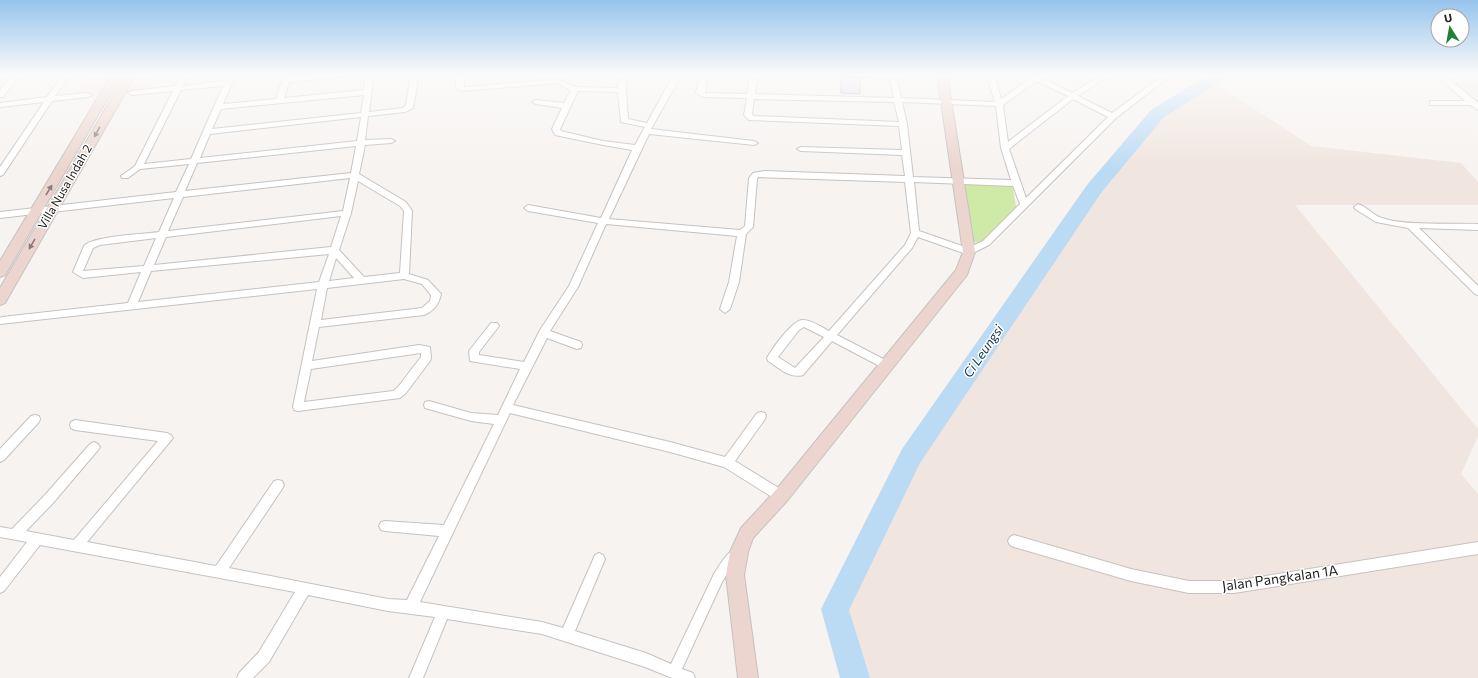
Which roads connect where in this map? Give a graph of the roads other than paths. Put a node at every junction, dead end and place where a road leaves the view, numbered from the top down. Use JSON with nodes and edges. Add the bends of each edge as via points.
{"nodes":[{"id":1,"x":46,"y":106,"type":"edge"},
{"id":2,"x":98,"y":106,"type":"edge"},
{"id":3,"x":112,"y":106,"type":"edge"},
{"id":4,"x":168,"y":106,"type":"edge"},
{"id":5,"x":232,"y":106,"type":"edge"},
{"id":6,"x":365,"y":106,"type":"edge"},
{"id":7,"x":409,"y":106,"type":"edge"},
{"id":8,"x":567,"y":106,"type":"edge"},
{"id":9,"x":623,"y":106,"type":"edge"},
{"id":10,"x":660,"y":106,"type":"edge"},
{"id":11,"x":749,"y":106,"type":"edge"},
{"id":12,"x":898,"y":106,"type":"edge"},
{"id":13,"x":947,"y":106,"type":"edge"},
{"id":14,"x":999,"y":106,"type":"edge"},
{"id":15,"x":1060,"y":106,"type":"edge"},
{"id":16,"x":1092,"y":106,"type":"edge"},
{"id":17,"x":1126,"y":106,"type":"edge"},
{"id":18,"x":218,"y":107,"type":"joint"},
{"id":19,"x":364,"y":115,"type":"junction"},
{"id":20,"x":1112,"y":116,"type":"junction"},
{"id":21,"x":903,"y":124,"type":"junction"},
{"id":22,"x":648,"y":128,"type":"junction"},
{"id":23,"x":208,"y":132,"type":"junction"},
{"id":24,"x":391,"y":141,"type":"dead end"},
{"id":25,"x":361,"y":143,"type":"junction"},
{"id":26,"x":754,"y":143,"type":"dead end"},
{"id":27,"x":637,"y":148,"type":"junction"},
{"id":28,"x":1005,"y":148,"type":"junction"},
{"id":29,"x":801,"y":149,"type":"dead end"},
{"id":30,"x":907,"y":153,"type":"junction"},
{"id":31,"x":195,"y":159,"type":"junction"},
{"id":32,"x":138,"y":166,"type":"junction"},
{"id":33,"x":0,"y":173,"type":"edge"},
{"id":34,"x":354,"y":175,"type":"junction"},
{"id":35,"x":125,"y":176,"type":"dead end"},
{"id":36,"x":910,"y":179,"type":"junction"},
{"id":37,"x":957,"y":181,"type":"junction"},
{"id":38,"x":1016,"y":183,"type":"junction"},
{"id":39,"x":179,"y":196,"type":"junction"},
{"id":40,"x":1024,"y":204,"type":"junction"},
{"id":41,"x":1358,"y":207,"type":"dead end"},
{"id":42,"x":528,"y":208,"type":"dead end"},
{"id":43,"x":51,"y":210,"type":"junction"},
{"id":44,"x":36,"y":212,"type":"junction"},
{"id":45,"x":347,"y":213,"type":"junction"},
{"id":46,"x":0,"y":215,"type":"edge"},
{"id":47,"x":604,"y":221,"type":"junction"},
{"id":48,"x":1411,"y":225,"type":"junction"},
{"id":49,"x":1478,"y":227,"type":"edge"},
{"id":50,"x":742,"y":233,"type":"junction"},
{"id":51,"x":915,"y":233,"type":"junction"},
{"id":52,"x":163,"y":234,"type":"junction"},
{"id":53,"x":334,"y":250,"type":"junction"},
{"id":54,"x":969,"y":252,"type":"junction"},
{"id":55,"x":148,"y":268,"type":"junction"},
{"id":56,"x":0,"y":272,"type":"edge"},
{"id":57,"x":404,"y":276,"type":"junction"},
{"id":58,"x":360,"y":280,"type":"junction"},
{"id":59,"x":323,"y":284,"type":"junction"},
{"id":60,"x":1478,"y":292,"type":"edge"},
{"id":61,"x":0,"y":300,"type":"edge"},
{"id":62,"x":131,"y":307,"type":"junction"},
{"id":63,"x":724,"y":309,"type":"dead end"},
{"id":64,"x":2,"y":321,"type":"dead end"},
{"id":65,"x":316,"y":324,"type":"junction"},
{"id":66,"x":494,"y":326,"type":"dead end"},
{"id":67,"x":544,"y":333,"type":"junction"},
{"id":68,"x":830,"y":336,"type":"junction"},
{"id":69,"x":577,"y":345,"type":"dead end"},
{"id":70,"x":307,"y":366,"type":"junction"},
{"id":71,"x":527,"y":366,"type":"junction"},
{"id":72,"x":887,"y":366,"type":"junction"},
{"id":73,"x":429,"y":405,"type":"dead end"},
{"id":74,"x":506,"y":408,"type":"junction"},
{"id":75,"x":761,"y":416,"type":"dead end"},
{"id":76,"x":35,"y":420,"type":"dead end"},
{"id":77,"x":500,"y":420,"type":"junction"},
{"id":78,"x":74,"y":425,"type":"dead end"},
{"id":79,"x":94,"y":447,"type":"dead end"},
{"id":80,"x":0,"y":457,"type":"edge"},
{"id":81,"x":727,"y":463,"type":"junction"},
{"id":82,"x":278,"y":485,"type":"dead end"},
{"id":83,"x":781,"y":496,"type":"junction"},
{"id":84,"x":385,"y":526,"type":"dead end"},
{"id":85,"x":448,"y":531,"type":"junction"},
{"id":86,"x":0,"y":532,"type":"edge"},
{"id":87,"x":14,"y":535,"type":"junction"},
{"id":88,"x":37,"y":539,"type":"junction"},
{"id":89,"x":1014,"y":541,"type":"dead end"},
{"id":90,"x":76,"y":546,"type":"junction"},
{"id":91,"x":1478,"y":548,"type":"edge"},
{"id":92,"x":739,"y":552,"type":"junction"},
{"id":93,"x":599,"y":559,"type":"dead end"},
{"id":94,"x":218,"y":573,"type":"junction"},
{"id":95,"x":0,"y":587,"type":"edge"},
{"id":96,"x":305,"y":588,"type":"junction"},
{"id":97,"x":411,"y":607,"type":"junction"},
{"id":98,"x":443,"y":613,"type":"junction"},
{"id":99,"x":566,"y":636,"type":"junction"},
{"id":100,"x":683,"y":676,"type":"edge"},
{"id":101,"x":244,"y":678,"type":"edge"},
{"id":102,"x":416,"y":678,"type":"edge"},
{"id":103,"x":748,"y":678,"type":"edge"}],
"edges":[{"from":1,"to":33,"type":"street"},
{"from":44,"to":2,"type":"street","name":"Villa Nusa Indah 2","one_way":true},
{"from":3,"to":43,"type":"street","name":"Villa Nusa Indah 2","one_way":true},
{"from":4,"to":32,"type":"street"},
{"from":5,"to":18,"type":"street"},
{"from":6,"to":19,"type":"street"},
{"from":7,"to":19,"type":"street","via":[[408,109]]},
{"from":8,"to":27,"type":"street","via":[[556,129],[558,133]]},
{"from":9,"to":22,"type":"street","via":[[624,120]]},
{"from":10,"to":22,"type":"street"},
{"from":11,"to":21,"type":"street","via":[[748,115],[752,118]]},
{"from":12,"to":21,"type":"street"},
{"from":13,"to":37,"type":"street"},
{"from":14,"to":28,"type":"street"},
{"from":15,"to":28,"type":"street"},
{"from":16,"to":20,"type":"street"},
{"from":17,"to":20,"type":"street"},
{"from":18,"to":23,"type":"street"},
{"from":19,"to":23,"type":"street"},
{"from":19,"to":25,"type":"street"},
{"from":20,"to":40,"type":"street"},
{"from":21,"to":30,"type":"street"},
{"from":22,"to":26,"type":"street"},
{"from":22,"to":27,"type":"street"},
{"from":23,"to":31,"type":"street"},
{"from":24,"to":25,"type":"street"},
{"from":25,"to":31,"type":"street"},
{"from":25,"to":34,"type":"street"},
{"from":27,"to":47,"type":"street"},
{"from":28,"to":38,"type":"street"},
{"from":29,"to":30,"type":"street"},
{"from":30,"to":36,"type":"street"},
{"from":31,"to":32,"type":"street"},
{"from":31,"to":39,"type":"street"},
{"from":32,"to":35,"type":"street"},
{"from":34,"to":39,"type":"street"},
{"from":34,"to":45,"type":"street"},
{"from":34,"to":57,"type":"street","via":[[403,204],[408,211]]},
{"from":36,"to":37,"type":"street"},
{"from":36,"to":50,"type":"street","via":[[756,175],[749,227]]},
{"from":36,"to":51,"type":"street"},
{"from":37,"to":38,"type":"street"},
{"from":37,"to":54,"type":"street"},
{"from":38,"to":40,"type":"street"},
{"from":39,"to":43,"type":"street"},
{"from":39,"to":52,"type":"street"},
{"from":40,"to":54,"type":"street","via":[[986,243]]},
{"from":41,"to":48,"type":"street","via":[[1379,220]]},
{"from":42,"to":47,"type":"street"},
{"from":43,"to":44,"type":"street"},
{"from":43,"to":61,"type":"street","name":"Villa Nusa Indah 2","one_way":true},
{"from":44,"to":46,"type":"street"},
{"from":44,"to":56,"type":"street","name":"Villa Nusa Indah 2"},
{"from":45,"to":52,"type":"street"},
{"from":45,"to":53,"type":"street"},
{"from":47,"to":50,"type":"street"},
{"from":47,"to":67,"type":"street","via":[[573,287]]},
{"from":48,"to":49,"type":"street"},
{"from":48,"to":60,"type":"street"},
{"from":50,"to":63,"type":"street","via":[[734,282]]},
{"from":51,"to":54,"type":"street"},
{"from":51,"to":68,"type":"street","via":[[909,246]]},
{"from":52,"to":55,"type":"street"},
{"from":52,"to":55,"type":"street","via":[[93,244],[89,246],[78,272],[83,275]]},
{"from":53,"to":55,"type":"street"},
{"from":53,"to":58,"type":"street"},
{"from":53,"to":59,"type":"street"},
{"from":54,"to":72,"type":"street","via":[[962,272]]},
{"from":55,"to":62,"type":"street"},
{"from":57,"to":58,"type":"street"},
{"from":57,"to":65,"type":"street","via":[[425,282],[436,294],[434,303],[424,311]]},
{"from":58,"to":59,"type":"street"},
{"from":59,"to":62,"type":"street"},
{"from":59,"to":65,"type":"street"},
{"from":62,"to":64,"type":"street"},
{"from":65,"to":70,"type":"street"},
{"from":66,"to":71,"type":"street","via":[[474,351],[474,358]]},
{"from":67,"to":69,"type":"street"},
{"from":67,"to":71,"type":"street"},
{"from":68,"to":68,"type":"street","via":[[799,372],[793,372],[772,358],[798,324],[808,324]]},
{"from":68,"to":72,"type":"street"},
{"from":70,"to":70,"type":"street","via":[[299,407],[396,395],[421,367],[427,354],[426,350],[419,349]]},
{"from":71,"to":74,"type":"street"},
{"from":72,"to":83,"type":"street"},
{"from":73,"to":77,"type":"street","via":[[471,417]]},
{"from":74,"to":77,"type":"street"},
{"from":74,"to":81,"type":"street"},
{"from":75,"to":81,"type":"street"},
{"from":76,"to":80,"type":"street"},
{"from":77,"to":85,"type":"street"},
{"from":78,"to":90,"type":"street","via":[[167,438]]},
{"from":79,"to":87,"type":"street"},
{"from":81,"to":83,"type":"street"},
{"from":82,"to":94,"type":"street"},
{"from":83,"to":92,"type":"street","via":[[747,533]]},
{"from":84,"to":85,"type":"street"},
{"from":85,"to":97,"type":"street"},
{"from":86,"to":87,"type":"street"},
{"from":87,"to":88,"type":"street"},
{"from":88,"to":90,"type":"street"},
{"from":88,"to":95,"type":"street"},
{"from":89,"to":91,"type":"street","name":"Jalan Pangkalan 1A","via":[[1131,575],[1189,587],[1234,587]]},
{"from":90,"to":94,"type":"street"},
{"from":92,"to":100,"type":"street","via":[[718,578]]},
{"from":92,"to":103,"type":"street","via":[[735,575]]},
{"from":93,"to":99,"type":"street"},
{"from":94,"to":96,"type":"street"},
{"from":96,"to":97,"type":"street","via":[[388,605]]},
{"from":96,"to":101,"type":"street","via":[[264,657]]},
{"from":97,"to":98,"type":"street"},
{"from":98,"to":99,"type":"street","via":[[542,628]]},
{"from":98,"to":102,"type":"street"},
{"from":99,"to":100,"type":"street","via":[[646,660]]}]}
